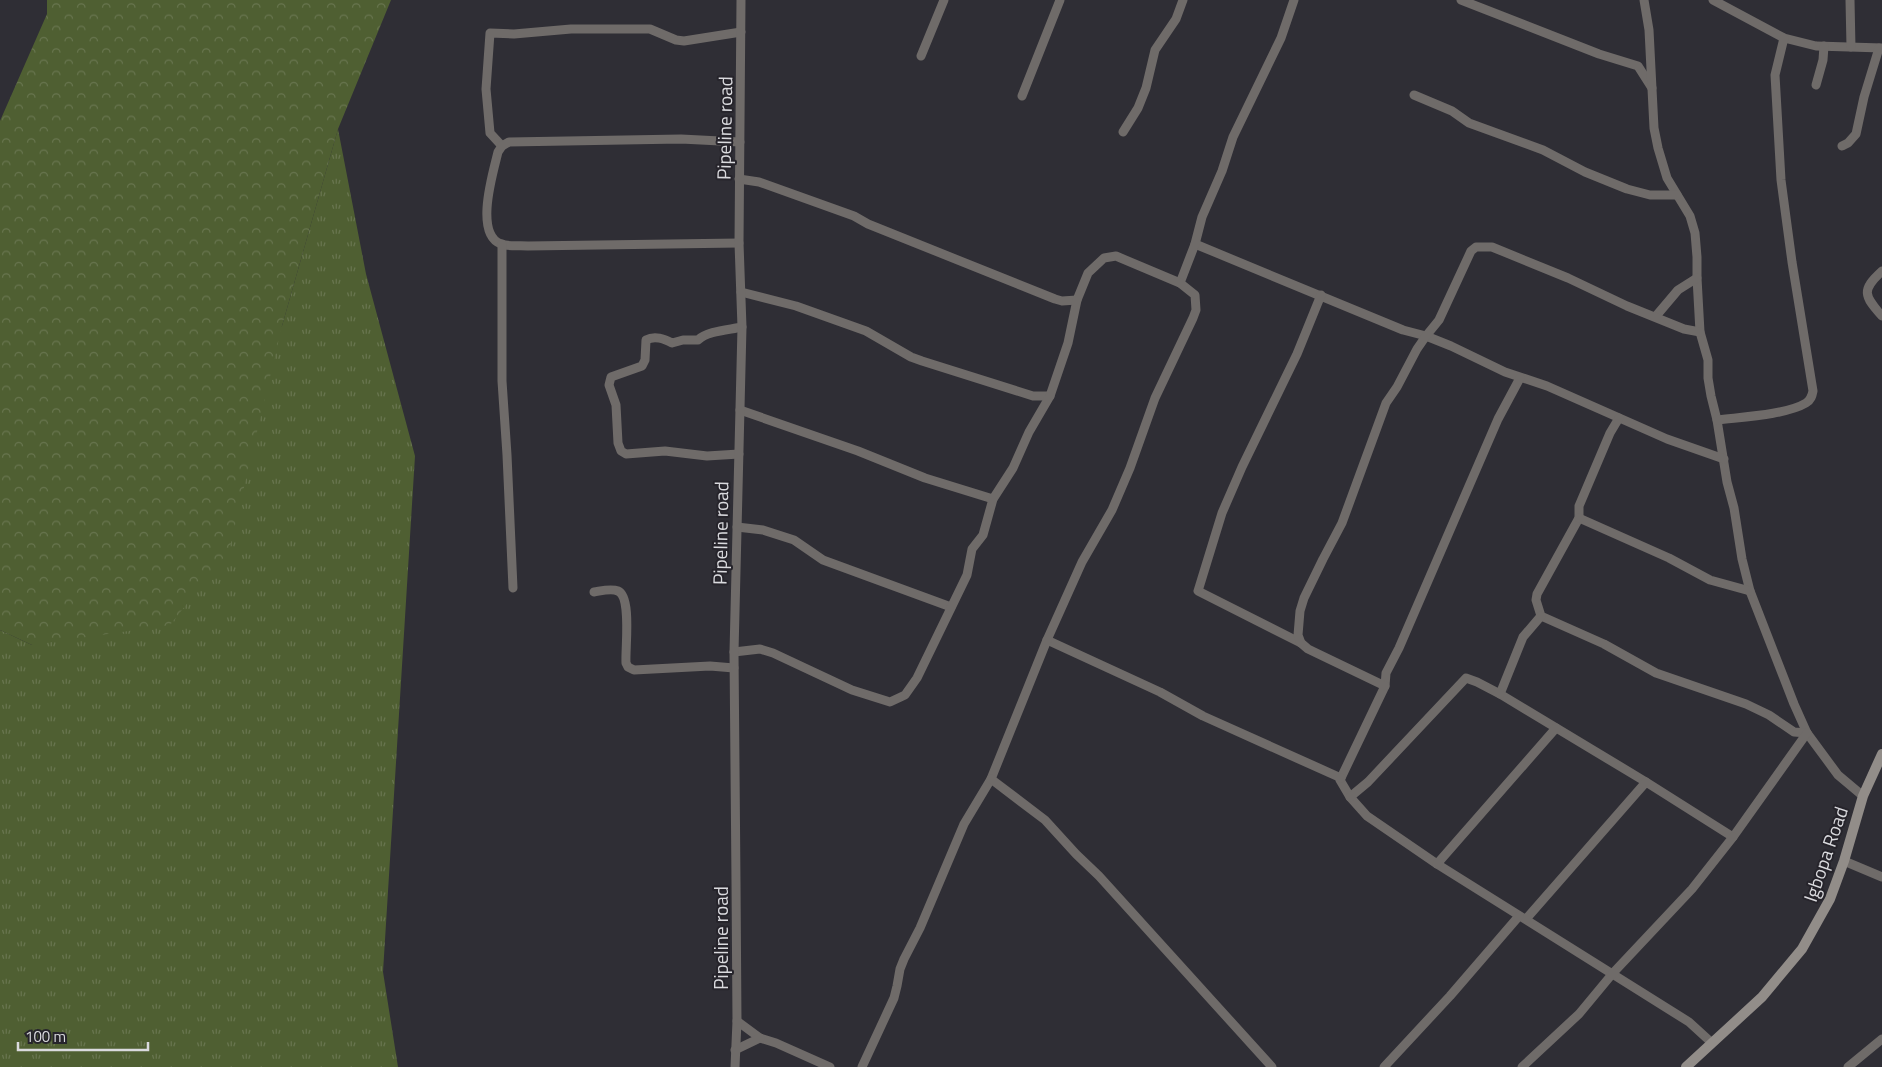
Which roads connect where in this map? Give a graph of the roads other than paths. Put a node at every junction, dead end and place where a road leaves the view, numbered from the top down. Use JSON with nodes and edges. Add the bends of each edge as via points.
{"nodes":[{"id":1,"x":741,"y":0,"type":"edge"},
{"id":2,"x":944,"y":0,"type":"edge"},
{"id":3,"x":1060,"y":0,"type":"edge"},
{"id":4,"x":1183,"y":0,"type":"edge"},
{"id":5,"x":1294,"y":0,"type":"edge"},
{"id":6,"x":1461,"y":0,"type":"edge"},
{"id":7,"x":1644,"y":0,"type":"edge"},
{"id":8,"x":1713,"y":0,"type":"edge"},
{"id":9,"x":1850,"y":0,"type":"edge"},
{"id":10,"x":741,"y":32,"type":"junction"},
{"id":11,"x":1784,"y":38,"type":"junction"},
{"id":12,"x":1824,"y":46,"type":"junction"},
{"id":13,"x":1851,"y":47,"type":"junction"},
{"id":14,"x":1880,"y":48,"type":"edge"},
{"id":15,"x":921,"y":56,"type":"dead end"},
{"id":16,"x":1816,"y":85,"type":"dead end"},
{"id":17,"x":1654,"y":90,"type":"junction"},
{"id":18,"x":1414,"y":95,"type":"dead end"},
{"id":19,"x":1022,"y":96,"type":"dead end"},
{"id":20,"x":1123,"y":132,"type":"dead end"},
{"id":21,"x":740,"y":142,"type":"junction"},
{"id":22,"x":502,"y":146,"type":"junction"},
{"id":23,"x":1842,"y":146,"type":"dead end"},
{"id":24,"x":739,"y":179,"type":"junction"},
{"id":25,"x":1677,"y":195,"type":"junction"},
{"id":26,"x":502,"y":244,"type":"junction"},
{"id":27,"x":739,"y":244,"type":"junction"},
{"id":28,"x":1196,"y":244,"type":"junction"},
{"id":29,"x":1882,"y":271,"type":"edge"},
{"id":30,"x":1697,"y":278,"type":"junction"},
{"id":31,"x":1180,"y":283,"type":"junction"},
{"id":32,"x":741,"y":292,"type":"junction"},
{"id":33,"x":1321,"y":295,"type":"junction"},
{"id":34,"x":1077,"y":300,"type":"junction"},
{"id":35,"x":1656,"y":316,"type":"junction"},
{"id":36,"x":1882,"y":316,"type":"edge"},
{"id":37,"x":742,"y":327,"type":"junction"},
{"id":38,"x":1700,"y":332,"type":"junction"},
{"id":39,"x":1426,"y":336,"type":"junction"},
{"id":40,"x":1520,"y":378,"type":"junction"},
{"id":41,"x":1050,"y":396,"type":"junction"},
{"id":42,"x":740,"y":410,"type":"junction"},
{"id":43,"x":1619,"y":418,"type":"junction"},
{"id":44,"x":1717,"y":420,"type":"junction"},
{"id":45,"x":1723,"y":448,"type":"junction"},
{"id":46,"x":739,"y":454,"type":"junction"},
{"id":47,"x":1714,"y":456,"type":"junction"},
{"id":48,"x":1724,"y":459,"type":"junction"},
{"id":49,"x":993,"y":499,"type":"junction"},
{"id":50,"x":1578,"y":518,"type":"junction"},
{"id":51,"x":737,"y":527,"type":"junction"},
{"id":52,"x":513,"y":588,"type":"dead end"},
{"id":53,"x":1750,"y":591,"type":"junction"},
{"id":54,"x":594,"y":592,"type":"dead end"},
{"id":55,"x":951,"y":607,"type":"junction"},
{"id":56,"x":1541,"y":616,"type":"junction"},
{"id":57,"x":1047,"y":640,"type":"junction"},
{"id":58,"x":1301,"y":643,"type":"junction"},
{"id":59,"x":734,"y":652,"type":"junction"},
{"id":60,"x":734,"y":668,"type":"junction"},
{"id":61,"x":1385,"y":686,"type":"junction"},
{"id":62,"x":1500,"y":694,"type":"junction"},
{"id":63,"x":1556,"y":728,"type":"junction"},
{"id":64,"x":1807,"y":733,"type":"junction"},
{"id":65,"x":1882,"y":754,"type":"edge"},
{"id":66,"x":1341,"y":778,"type":"junction"},
{"id":67,"x":991,"y":779,"type":"junction"},
{"id":68,"x":1646,"y":782,"type":"junction"},
{"id":69,"x":1863,"y":796,"type":"junction"},
{"id":70,"x":1350,"y":797,"type":"junction"},
{"id":71,"x":1733,"y":837,"type":"junction"},
{"id":72,"x":1844,"y":861,"type":"junction"},
{"id":73,"x":1436,"y":864,"type":"junction"},
{"id":74,"x":1882,"y":877,"type":"edge"},
{"id":75,"x":1522,"y":918,"type":"junction"},
{"id":76,"x":1613,"y":973,"type":"junction"},
{"id":77,"x":737,"y":1021,"type":"junction"},
{"id":78,"x":760,"y":1038,"type":"junction"},
{"id":79,"x":1882,"y":1039,"type":"edge"},
{"id":80,"x":1712,"y":1043,"type":"junction"},
{"id":81,"x":735,"y":1050,"type":"junction"},
{"id":82,"x":735,"y":1067,"type":"edge"},
{"id":83,"x":830,"y":1067,"type":"edge"},
{"id":84,"x":862,"y":1067,"type":"edge"},
{"id":85,"x":1272,"y":1067,"type":"edge"},
{"id":86,"x":1384,"y":1067,"type":"edge"},
{"id":87,"x":1522,"y":1067,"type":"edge"},
{"id":88,"x":1686,"y":1067,"type":"edge"},
{"id":89,"x":1848,"y":1067,"type":"edge"}],
"edges":[{"from":1,"to":10,"type":"street","name":"Pipeline road"},
{"from":2,"to":15,"type":"street"},
{"from":3,"to":19,"type":"street"},
{"from":4,"to":20,"type":"street","via":[[1176,19],[1155,50],[1144,95]]},
{"from":5,"to":28,"type":"street","via":[[1281,38],[1233,137],[1202,217]]},
{"from":6,"to":17,"type":"street","via":[[1638,66]]},
{"from":7,"to":17,"type":"street"},
{"from":8,"to":11,"type":"street"},
{"from":9,"to":13,"type":"street"},
{"from":10,"to":21,"type":"street","name":"Pipeline road"},
{"from":10,"to":22,"type":"street","via":[[684,41],[650,29],[490,34],[486,89],[490,133]]},
{"from":11,"to":12,"type":"street"},
{"from":11,"to":44,"type":"street","via":[[1775,75],[1781,180],[1812,397],[1807,403],[1765,414]]},
{"from":12,"to":13,"type":"street"},
{"from":12,"to":16,"type":"street"},
{"from":13,"to":14,"type":"street"},
{"from":14,"to":23,"type":"street","via":[[1856,134]]},
{"from":17,"to":25,"type":"street","via":[[1654,128],[1658,148],[1667,178]]},
{"from":18,"to":25,"type":"street","via":[[1452,111],[1469,123],[1543,150],[1627,189],[1650,195]]},
{"from":21,"to":22,"type":"street","via":[[681,139],[523,141]]},
{"from":21,"to":24,"type":"street","name":"Pipeline road"},
{"from":22,"to":26,"type":"street","via":[[495,165],[486,222],[492,239]]},
{"from":24,"to":27,"type":"street","name":"Pipeline road"},
{"from":24,"to":34,"type":"street","via":[[759,182],[854,216],[1055,299]]},
{"from":25,"to":30,"type":"street","via":[[1690,216],[1695,233]]},
{"from":26,"to":27,"type":"street"},
{"from":26,"to":52,"type":"street","via":[[502,380]]},
{"from":27,"to":32,"type":"street","name":"Pipeline road"},
{"from":28,"to":31,"type":"street"},
{"from":28,"to":33,"type":"street"},
{"from":29,"to":36,"type":"street","via":[[1870,282],[1867,294]]},
{"from":30,"to":35,"type":"street","via":[[1678,290]]},
{"from":30,"to":38,"type":"street"},
{"from":31,"to":34,"type":"street","via":[[1116,256],[1104,258],[1088,273]]},
{"from":31,"to":57,"type":"street","via":[[1194,295],[1196,310],[1155,398],[1112,510],[1082,562]]},
{"from":32,"to":37,"type":"street","name":"Pipeline road"},
{"from":32,"to":41,"type":"street","via":[[796,306],[866,331],[922,361],[1033,396]]},
{"from":33,"to":39,"type":"street","via":[[1403,330]]},
{"from":33,"to":58,"type":"street","via":[[1222,513],[1198,591]]},
{"from":34,"to":41,"type":"street","via":[[1068,343]]},
{"from":35,"to":38,"type":"street","via":[[1684,329]]},
{"from":35,"to":39,"type":"street","via":[[1483,246],[1471,251],[1439,320]]},
{"from":37,"to":42,"type":"street","name":"Pipeline road"},
{"from":37,"to":46,"type":"street","via":[[702,335],[698,340],[672,343],[662,338],[650,338],[646,340],[642,366],[611,377],[609,385],[616,404],[618,443],[626,454],[666,451],[707,456]]},
{"from":38,"to":44,"type":"street","via":[[1708,360],[1708,378]]},
{"from":39,"to":40,"type":"street"},
{"from":39,"to":58,"type":"street","via":[[1386,403],[1342,523],[1304,598],[1298,624]]},
{"from":40,"to":43,"type":"street","via":[[1547,386]]},
{"from":40,"to":61,"type":"street","via":[[1498,419],[1386,673]]},
{"from":41,"to":49,"type":"street"},
{"from":42,"to":46,"type":"street","name":"Pipeline road"},
{"from":42,"to":49,"type":"street","via":[[925,478]]},
{"from":43,"to":47,"type":"street"},
{"from":43,"to":50,"type":"street","via":[[1579,506]]},
{"from":44,"to":45,"type":"street"},
{"from":45,"to":47,"type":"street"},
{"from":45,"to":48,"type":"street"},
{"from":46,"to":51,"type":"street","name":"Pipeline road"},
{"from":47,"to":48,"type":"street"},
{"from":48,"to":53,"type":"street"},
{"from":49,"to":55,"type":"street","via":[[982,535],[972,549],[967,575]]},
{"from":50,"to":53,"type":"street","via":[[1710,580]]},
{"from":50,"to":56,"type":"street","via":[[1537,594]]},
{"from":51,"to":55,"type":"street","via":[[763,530],[794,540],[823,560]]},
{"from":51,"to":59,"type":"street","name":"Pipeline road"},
{"from":53,"to":64,"type":"street"},
{"from":54,"to":60,"type":"street","via":[[615,590],[624,596],[628,667],[634,670]]},
{"from":55,"to":59,"type":"street","via":[[918,678],[905,695],[890,702],[852,690],[773,653],[760,649]]},
{"from":56,"to":62,"type":"street","via":[[1523,637]]},
{"from":56,"to":64,"type":"street","via":[[1604,644],[1656,673],[1746,704],[1794,732]]},
{"from":57,"to":66,"type":"street","via":[[1160,692],[1203,716]]},
{"from":57,"to":67,"type":"street"},
{"from":58,"to":61,"type":"street"},
{"from":59,"to":60,"type":"street","name":"Pipeline road"},
{"from":60,"to":77,"type":"street","name":"Pipeline road"},
{"from":61,"to":66,"type":"street"},
{"from":62,"to":63,"type":"street"},
{"from":62,"to":70,"type":"street","via":[[1466,678]]},
{"from":63,"to":68,"type":"street"},
{"from":63,"to":73,"type":"street"},
{"from":64,"to":69,"type":"street","via":[[1838,775]]},
{"from":64,"to":71,"type":"street"},
{"from":65,"to":69,"type":"street","name":"Igbopa Road"},
{"from":66,"to":70,"type":"street"},
{"from":67,"to":84,"type":"street","via":[[964,824],[900,968],[894,998]]},
{"from":67,"to":85,"type":"street","via":[[1051,825]]},
{"from":68,"to":71,"type":"street"},
{"from":68,"to":75,"type":"street"},
{"from":69,"to":72,"type":"street","name":"Igbopa Road"},
{"from":70,"to":73,"type":"street","via":[[1367,816]]},
{"from":71,"to":76,"type":"street","via":[[1692,889]]},
{"from":72,"to":74,"type":"street"},
{"from":72,"to":80,"type":"street","name":"Igbopa Road","via":[[1830,898],[1802,949],[1762,997]]},
{"from":73,"to":75,"type":"street"},
{"from":75,"to":76,"type":"street"},
{"from":75,"to":86,"type":"street"},
{"from":76,"to":80,"type":"street","via":[[1689,1022]]},
{"from":76,"to":87,"type":"street","via":[[1579,1014]]},
{"from":77,"to":78,"type":"street"},
{"from":77,"to":81,"type":"street","name":"Pipeline road"},
{"from":78,"to":81,"type":"street"},
{"from":78,"to":83,"type":"street"},
{"from":79,"to":89,"type":"street"},
{"from":80,"to":88,"type":"street","name":"Igbopa Road"},
{"from":81,"to":82,"type":"street","name":"Pipeline road"}]}
